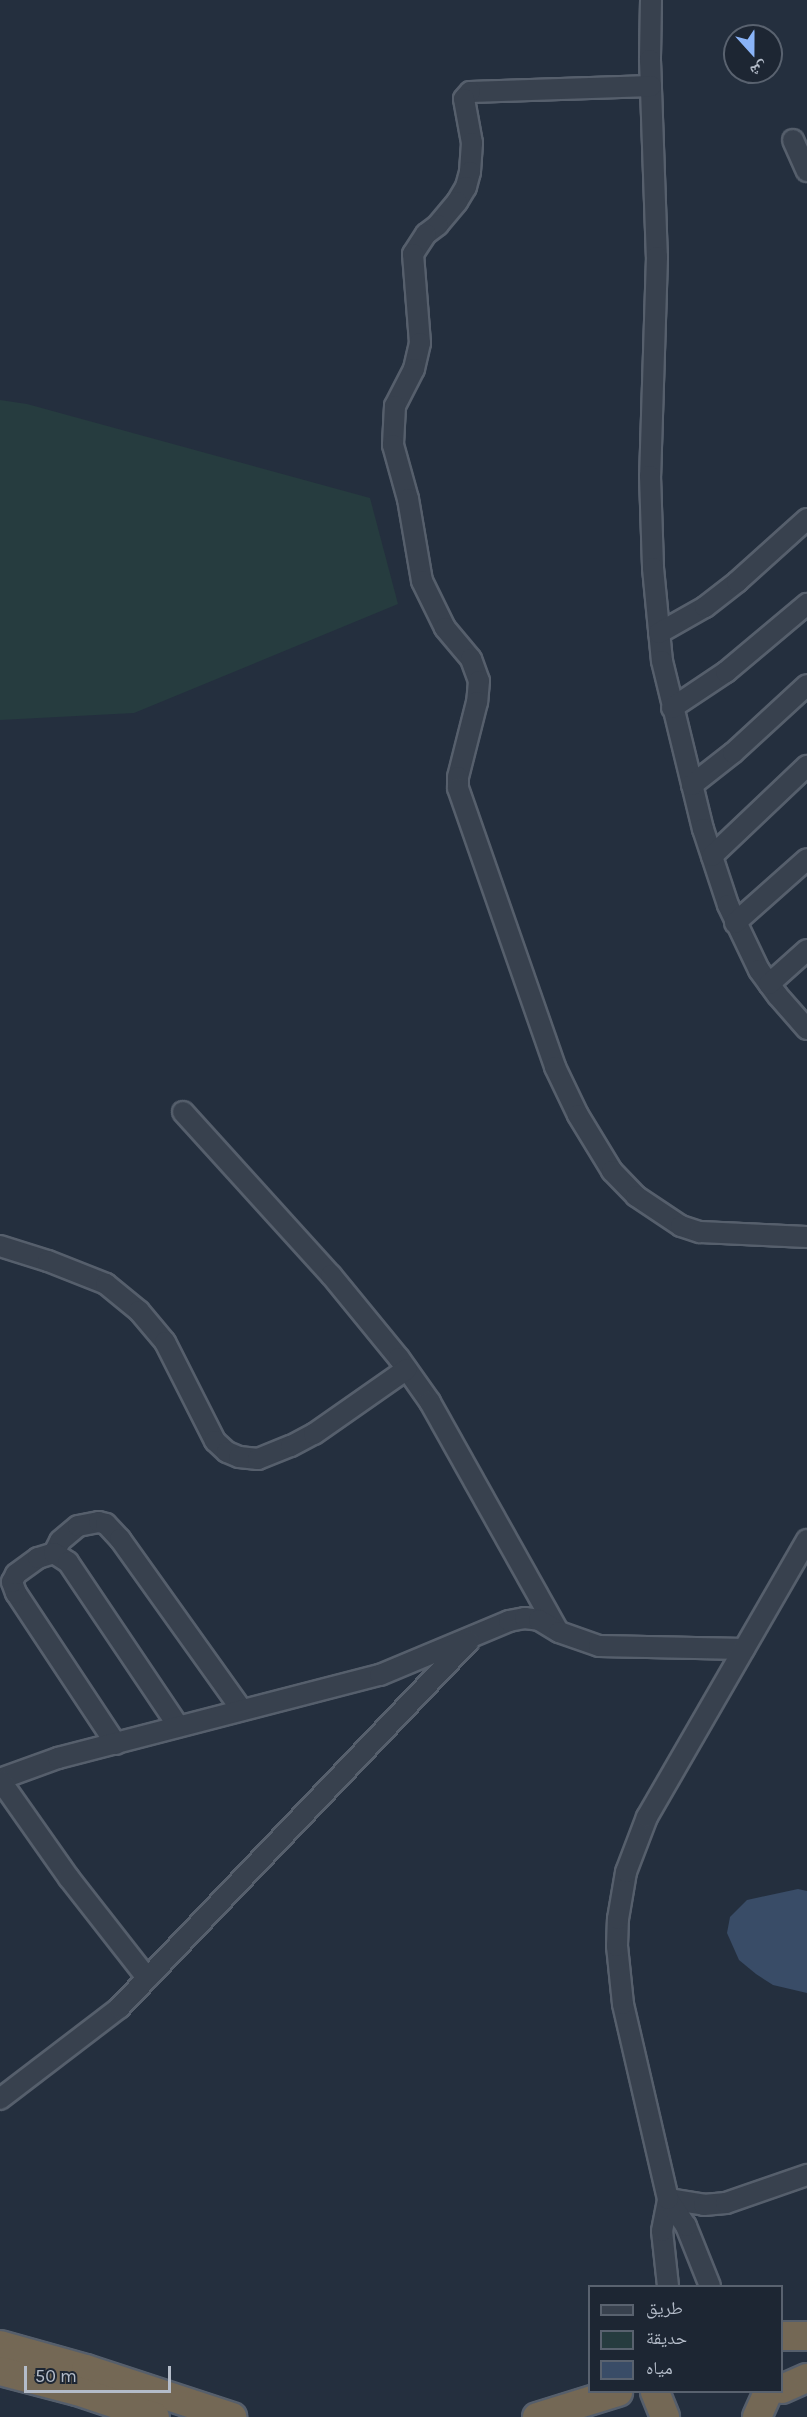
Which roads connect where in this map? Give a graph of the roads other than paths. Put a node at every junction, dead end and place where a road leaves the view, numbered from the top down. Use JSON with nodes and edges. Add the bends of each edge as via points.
{"nodes":[{"id":1,"x":651,"y":0,"type":"edge"},
{"id":2,"x":651,"y":86,"type":"junction"},
{"id":3,"x":793,"y":140,"type":"dead end"},
{"id":4,"x":807,"y":171,"type":"edge"},
{"id":5,"x":807,"y":519,"type":"edge"},
{"id":6,"x":807,"y":604,"type":"edge"},
{"id":7,"x":659,"y":633,"type":"junction"},
{"id":8,"x":807,"y":685,"type":"edge"},
{"id":9,"x":672,"y":708,"type":"junction"},
{"id":10,"x":807,"y":766,"type":"edge"},
{"id":11,"x":692,"y":785,"type":"junction"},
{"id":12,"x":712,"y":856,"type":"junction"},
{"id":13,"x":807,"y":859,"type":"edge"},
{"id":14,"x":735,"y":923,"type":"junction"},
{"id":15,"x":807,"y":950,"type":"edge"},
{"id":16,"x":769,"y":984,"type":"junction"},
{"id":17,"x":807,"y":1029,"type":"edge"},
{"id":18,"x":183,"y":1112,"type":"dead end"},
{"id":19,"x":807,"y":1237,"type":"edge"},
{"id":20,"x":0,"y":1246,"type":"edge"},
{"id":21,"x":408,"y":1369,"type":"junction"},
{"id":22,"x":807,"y":1540,"type":"edge"},
{"id":23,"x":54,"y":1553,"type":"junction"},
{"id":24,"x":559,"y":1632,"type":"junction"},
{"id":25,"x":473,"y":1637,"type":"junction"},
{"id":26,"x":744,"y":1649,"type":"junction"},
{"id":27,"x":242,"y":1710,"type":"junction"},
{"id":28,"x":178,"y":1726,"type":"junction"},
{"id":29,"x":116,"y":1744,"type":"junction"},
{"id":30,"x":0,"y":1779,"type":"edge"},
{"id":31,"x":147,"y":1978,"type":"junction"},
{"id":32,"x":0,"y":2099,"type":"edge"},
{"id":33,"x":807,"y":2175,"type":"edge"},
{"id":34,"x":668,"y":2199,"type":"junction"},
{"id":35,"x":668,"y":2285,"type":"edge"},
{"id":36,"x":710,"y":2285,"type":"edge"},
{"id":37,"x":783,"y":2336,"type":"edge"},
{"id":38,"x":807,"y":2336,"type":"edge"},
{"id":39,"x":0,"y":2345,"type":"edge"},
{"id":40,"x":0,"y":2371,"type":"edge"},
{"id":41,"x":807,"y":2378,"type":"edge"},
{"id":42,"x":783,"y":2390,"type":"edge"},
{"id":43,"x":612,"y":2393,"type":"edge"},
{"id":44,"x":656,"y":2393,"type":"edge"},
{"id":45,"x":155,"y":2417,"type":"edge"},
{"id":46,"x":232,"y":2417,"type":"edge"},
{"id":47,"x":537,"y":2417,"type":"edge"},
{"id":48,"x":665,"y":2417,"type":"edge"}],
"edges":[{"from":1,"to":2,"type":"street"},
{"from":2,"to":7,"type":"street","via":[[657,257],[650,476]]},
{"from":2,"to":19,"type":"street","via":[[470,92],[464,99],[472,143],[470,172],[457,202],[413,254],[420,343],[414,369],[395,406],[393,445],[408,499],[422,581],[445,628],[471,659],[479,681],[458,777],[459,788],[555,1067],[578,1115],[612,1171],[636,1196],[681,1226],[700,1232]]},
{"from":3,"to":4,"type":"street"},
{"from":5,"to":7,"type":"street","via":[[705,607]]},
{"from":6,"to":9,"type":"street","via":[[726,672]]},
{"from":7,"to":9,"type":"street"},
{"from":8,"to":11,"type":"street"},
{"from":9,"to":11,"type":"street"},
{"from":10,"to":12,"type":"street"},
{"from":11,"to":12,"type":"street"},
{"from":12,"to":14,"type":"street"},
{"from":13,"to":14,"type":"street"},
{"from":14,"to":16,"type":"street"},
{"from":15,"to":16,"type":"street"},
{"from":16,"to":17,"type":"street"},
{"from":18,"to":21,"type":"street","via":[[331,1275]]},
{"from":20,"to":21,"type":"street","via":[[106,1284],[139,1311],[165,1342],[215,1441],[239,1457],[258,1459],[291,1446]]},
{"from":21,"to":24,"type":"street"},
{"from":22,"to":26,"type":"street"},
{"from":23,"to":27,"type":"street","via":[[60,1541],[78,1526],[106,1524]]},
{"from":23,"to":28,"type":"street","via":[[68,1562]]},
{"from":23,"to":29,"type":"street","via":[[28,1563],[12,1582],[53,1652]]},
{"from":24,"to":25,"type":"street","via":[[539,1620],[525,1618],[509,1620]]},
{"from":24,"to":26,"type":"street","via":[[599,1646]]},
{"from":25,"to":27,"type":"street","via":[[380,1675]]},
{"from":25,"to":31,"type":"street"},
{"from":26,"to":34,"type":"street","via":[[647,1817],[626,1872],[618,1919],[616,1946],[623,2004]]},
{"from":27,"to":28,"type":"street"},
{"from":28,"to":29,"type":"street"},
{"from":29,"to":30,"type":"street","via":[[58,1758]]},
{"from":30,"to":31,"type":"street","via":[[69,1878]]},
{"from":31,"to":32,"type":"street","via":[[119,2008]]},
{"from":33,"to":34,"type":"street","via":[[726,2203],[704,2205]]},
{"from":34,"to":35,"type":"street","via":[[662,2231]]},
{"from":34,"to":36,"type":"street","via":[[686,2226]]},
{"from":37,"to":38,"type":"highway"},
{"from":39,"to":46,"type":"highway"},
{"from":40,"to":45,"type":"highway"},
{"from":41,"to":42,"type":"highway"},
{"from":43,"to":47,"type":"highway"},
{"from":44,"to":48,"type":"highway"}]}
